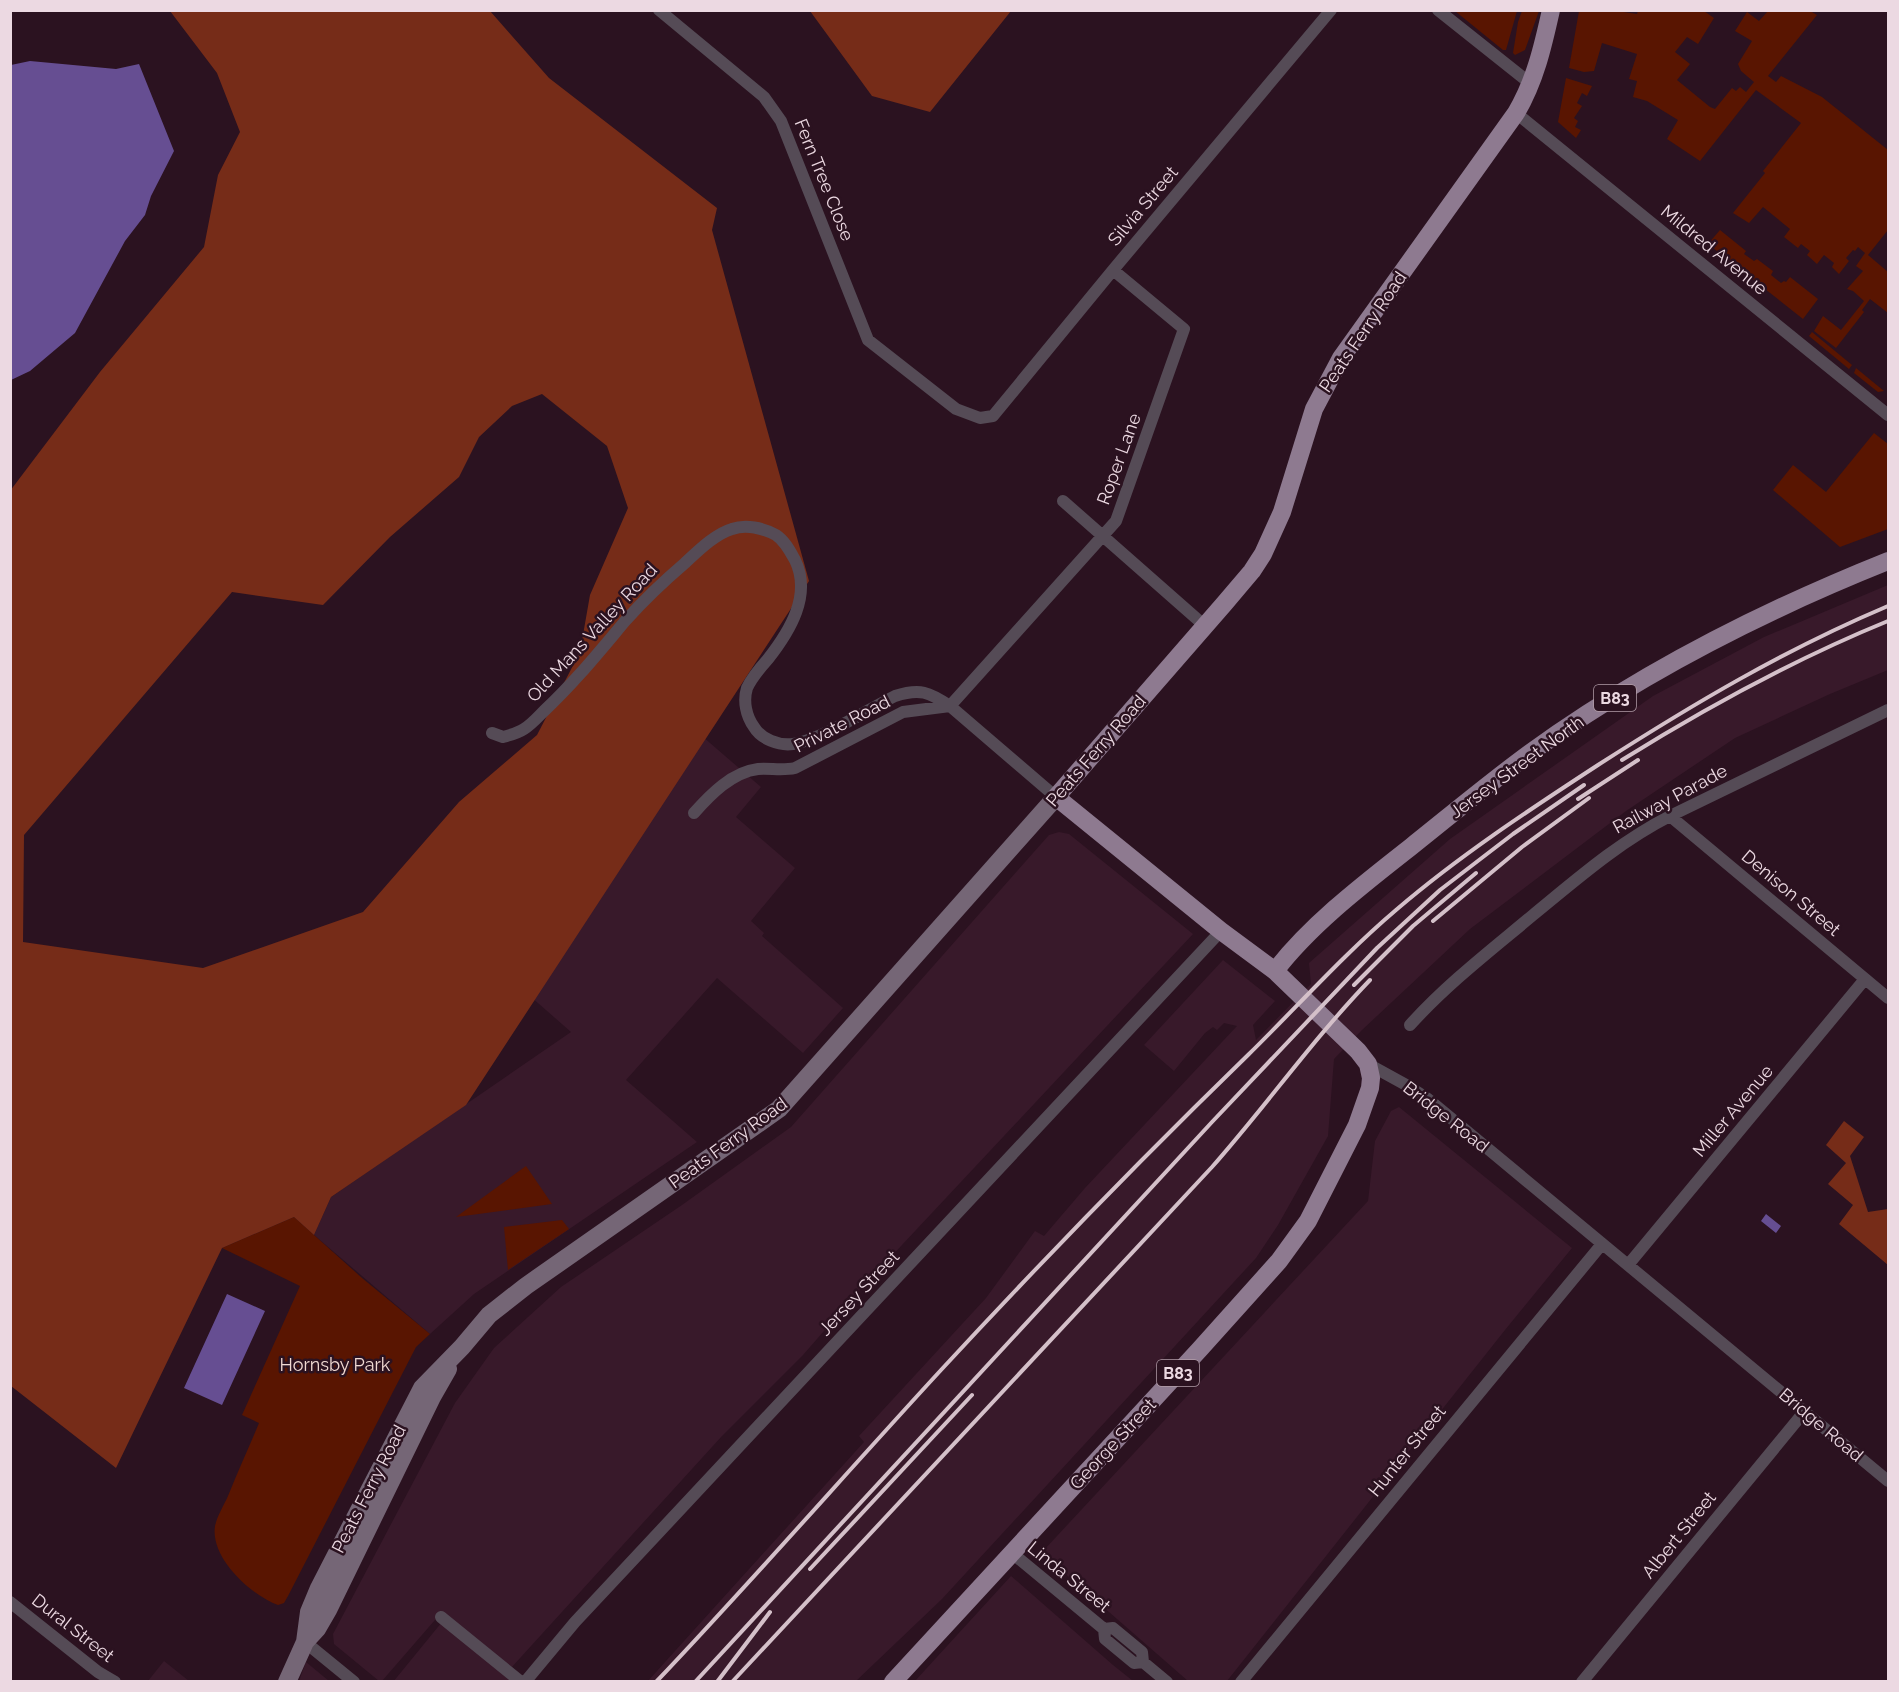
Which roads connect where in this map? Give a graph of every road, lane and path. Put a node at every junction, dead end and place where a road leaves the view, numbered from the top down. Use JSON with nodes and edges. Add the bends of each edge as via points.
{"nodes":[{"id":1,"x":659,"y":10,"type":"edge"},
{"id":2,"x":1331,"y":10,"type":"edge"},
{"id":3,"x":1438,"y":10,"type":"edge"},
{"id":4,"x":1551,"y":10,"type":"edge"},
{"id":5,"x":1531,"y":84,"type":"junction"},
{"id":6,"x":1516,"y":113,"type":"junction"},
{"id":7,"x":1113,"y":270,"type":"junction"},
{"id":8,"x":1888,"y":414,"type":"edge"},
{"id":9,"x":980,"y":418,"type":"joint"},
{"id":10,"x":1063,"y":501,"type":"dead end"},
{"id":11,"x":1102,"y":536,"type":"junction"},
{"id":12,"x":1888,"y":561,"type":"edge"},
{"id":13,"x":1205,"y":626,"type":"junction"},
{"id":14,"x":950,"y":706,"type":"junction"},
{"id":15,"x":1888,"y":710,"type":"edge"},
{"id":16,"x":492,"y":733,"type":"dead end"},
{"id":17,"x":1056,"y":796,"type":"junction"},
{"id":18,"x":694,"y":813,"type":"dead end"},
{"id":19,"x":1670,"y":816,"type":"junction"},
{"id":20,"x":1221,"y":931,"type":"junction"},
{"id":21,"x":1275,"y":971,"type":"junction"},
{"id":22,"x":1865,"y":979,"type":"junction"},
{"id":23,"x":1888,"y":998,"type":"edge"},
{"id":24,"x":1410,"y":1025,"type":"dead end"},
{"id":25,"x":1368,"y":1064,"type":"junction"},
{"id":26,"x":1602,"y":1244,"type":"junction"},
{"id":27,"x":1628,"y":1265,"type":"junction"},
{"id":28,"x":1804,"y":1412,"type":"junction"},
{"id":29,"x":1888,"y":1481,"type":"edge"},
{"id":30,"x":1012,"y":1553,"type":"junction"},
{"id":31,"x":10,"y":1602,"type":"edge"},
{"id":32,"x":441,"y":1617,"type":"dead end"},
{"id":33,"x":305,"y":1642,"type":"junction"},
{"id":34,"x":114,"y":1682,"type":"edge"},
{"id":35,"x":287,"y":1682,"type":"edge"},
{"id":36,"x":354,"y":1682,"type":"edge"},
{"id":37,"x":523,"y":1682,"type":"edge"},
{"id":38,"x":893,"y":1682,"type":"edge"},
{"id":39,"x":1167,"y":1682,"type":"edge"},
{"id":40,"x":1241,"y":1682,"type":"edge"},
{"id":41,"x":1582,"y":1682,"type":"edge"}],
"edges":[{"from":1,"to":9,"type":"street","name":"Fern Tree Close","via":[[764,97],[781,121],[867,340],[956,410]]},
{"from":2,"to":7,"type":"street","name":"Silvia Street"},
{"from":3,"to":5,"type":"street"},
{"from":4,"to":5,"type":"main road","name":"Peats Ferry Road"},
{"from":5,"to":6,"type":"main road","name":"Peats Ferry Road"},
{"from":6,"to":8,"type":"street","name":"Mildred Avenue"},
{"from":6,"to":13,"type":"main road","name":"Peats Ferry Road","via":[[1330,375],[1308,424],[1270,542],[1252,571]]},
{"from":7,"to":9,"type":"street","name":"Silvia Street","via":[[993,416]]},
{"from":7,"to":11,"type":"street","name":"Roper Lane","via":[[1184,329],[1116,521]]},
{"from":10,"to":11,"type":"street"},
{"from":11,"to":13,"type":"street"},
{"from":11,"to":14,"type":"street","name":"Roper Lane"},
{"from":12,"to":21,"type":"main road","name":"Jersey Street North","number":"B83","via":[[1737,629],[1652,675],[1547,742],[1392,862],[1298,942]]},
{"from":13,"to":17,"type":"main road","name":"Peats Ferry Road"},
{"from":14,"to":16,"type":"street","name":"Old Mans Valley Road","via":[[930,693],[908,692],[822,734],[792,744],[779,744],[755,730],[748,718],[746,690],[782,640],[802,594],[799,569],[789,548],[762,529],[744,526],[721,534],[670,576],[644,600],[572,685],[524,729],[503,738]]},
{"from":14,"to":17,"type":"street","name":"Bridge Road"},
{"from":14,"to":18,"type":"street","name":"Private Road","via":[[903,712],[795,768],[747,771],[711,794]]},
{"from":15,"to":19,"type":"street","name":"Railway Parade"},
{"from":17,"to":20,"type":"main road","name":"Bridge Road"},
{"from":17,"to":33,"type":"main road","name":"Peats Ferry Road","via":[[779,1108],[489,1315],[459,1350],[432,1397],[328,1610]]},
{"from":19,"to":22,"type":"street","name":"Denison Street"},
{"from":19,"to":24,"type":"street","name":"Railway Parade","via":[[1606,856],[1452,982]]},
{"from":20,"to":21,"type":"main road","name":"Bridge Road"},
{"from":20,"to":37,"type":"street","name":"Jersey Street"},
{"from":21,"to":25,"type":"main road","name":"Bridge Road"},
{"from":22,"to":23,"type":"street","name":"Denison Street"},
{"from":22,"to":27,"type":"street","name":"Miller Avenue"},
{"from":25,"to":26,"type":"street","name":"Bridge Road","via":[[1428,1099]]},
{"from":25,"to":30,"type":"main road","name":"George Street","number":"B83","via":[[1370,1088],[1357,1125],[1308,1221],[1284,1254]]},
{"from":26,"to":27,"type":"street","name":"Bridge Road"},
{"from":26,"to":40,"type":"street","name":"Hunter Street"},
{"from":27,"to":28,"type":"street","name":"Bridge Road"},
{"from":28,"to":29,"type":"street","name":"Bridge Road"},
{"from":28,"to":41,"type":"street","name":"Albert Street"},
{"from":30,"to":38,"type":"main road","name":"George Street","number":"B83"},
{"from":30,"to":39,"type":"street","name":"Linda Street","via":[[1104,1629],[1113,1628],[1142,1652],[1143,1662]]},
{"from":31,"to":34,"type":"street","name":"Dural Street"},
{"from":32,"to":37,"type":"street"},
{"from":33,"to":35,"type":"main road","name":"Peats Ferry Road"},
{"from":33,"to":36,"type":"street"}]}
